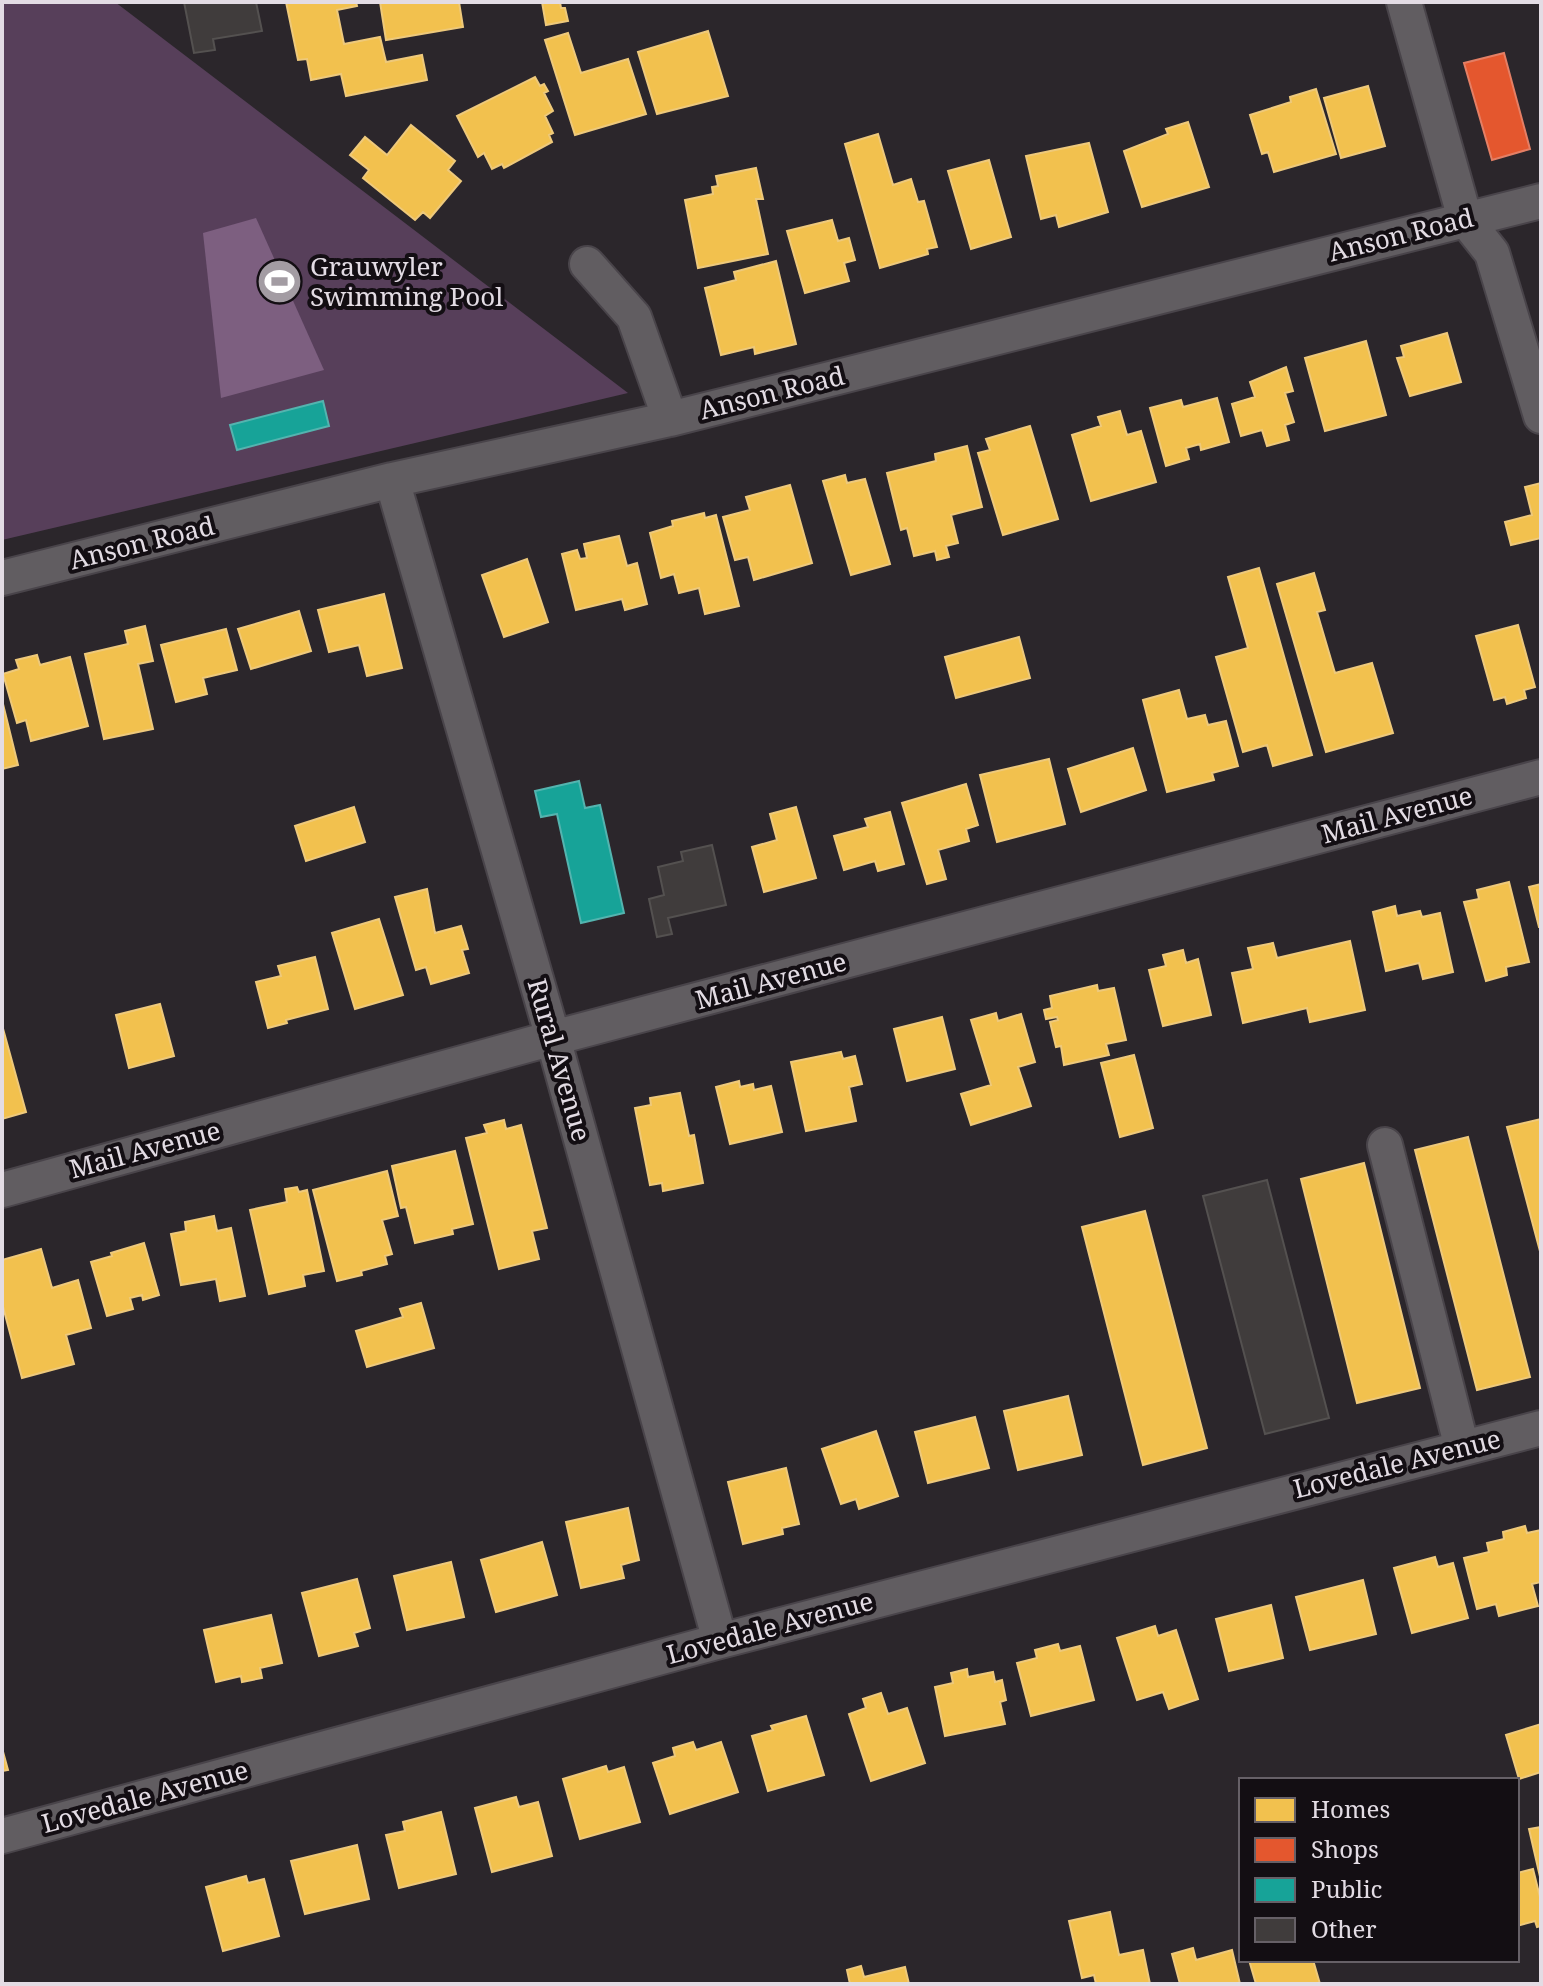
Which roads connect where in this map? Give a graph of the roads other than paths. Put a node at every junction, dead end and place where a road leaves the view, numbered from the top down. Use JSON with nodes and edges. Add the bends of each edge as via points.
{"nodes":[{"id":1,"x":1404,"y":2,"type":"edge"},
{"id":2,"x":1541,"y":201,"type":"edge"},
{"id":3,"x":1465,"y":219,"type":"junction"},
{"id":4,"x":587,"y":264,"type":"dead end"},
{"id":5,"x":1541,"y":416,"type":"edge"},
{"id":6,"x":670,"y":419,"type":"junction"},
{"id":7,"x":392,"y":480,"type":"junction"},
{"id":8,"x":2,"y":578,"type":"edge"},
{"id":9,"x":1541,"y":777,"type":"edge"},
{"id":10,"x":553,"y":1038,"type":"junction"},
{"id":11,"x":1385,"y":1145,"type":"dead end"},
{"id":12,"x":2,"y":1190,"type":"edge"},
{"id":13,"x":1541,"y":1428,"type":"edge"},
{"id":14,"x":1462,"y":1448,"type":"junction"},
{"id":15,"x":720,"y":1641,"type":"junction"},
{"id":16,"x":2,"y":1836,"type":"edge"}],
"edges":[{"from":1,"to":3,"type":"street"},
{"from":2,"to":3,"type":"street","name":"Anson Road"},
{"from":3,"to":5,"type":"street","via":[[1492,253]]},
{"from":3,"to":6,"type":"street","name":"Anson Road"},
{"from":4,"to":6,"type":"street","via":[[634,317]]},
{"from":6,"to":7,"type":"street","name":"Anson Road"},
{"from":7,"to":8,"type":"street","name":"Anson Road"},
{"from":7,"to":10,"type":"street","name":"Rural Avenue"},
{"from":9,"to":10,"type":"street","name":"Mail Avenue"},
{"from":10,"to":12,"type":"street","name":"Mail Avenue"},
{"from":10,"to":15,"type":"street","name":"Rural Avenue"},
{"from":11,"to":14,"type":"street"},
{"from":13,"to":14,"type":"street","name":"Lovedale Avenue"},
{"from":14,"to":15,"type":"street","name":"Lovedale Avenue"},
{"from":15,"to":16,"type":"street","name":"Lovedale Avenue"}]}
